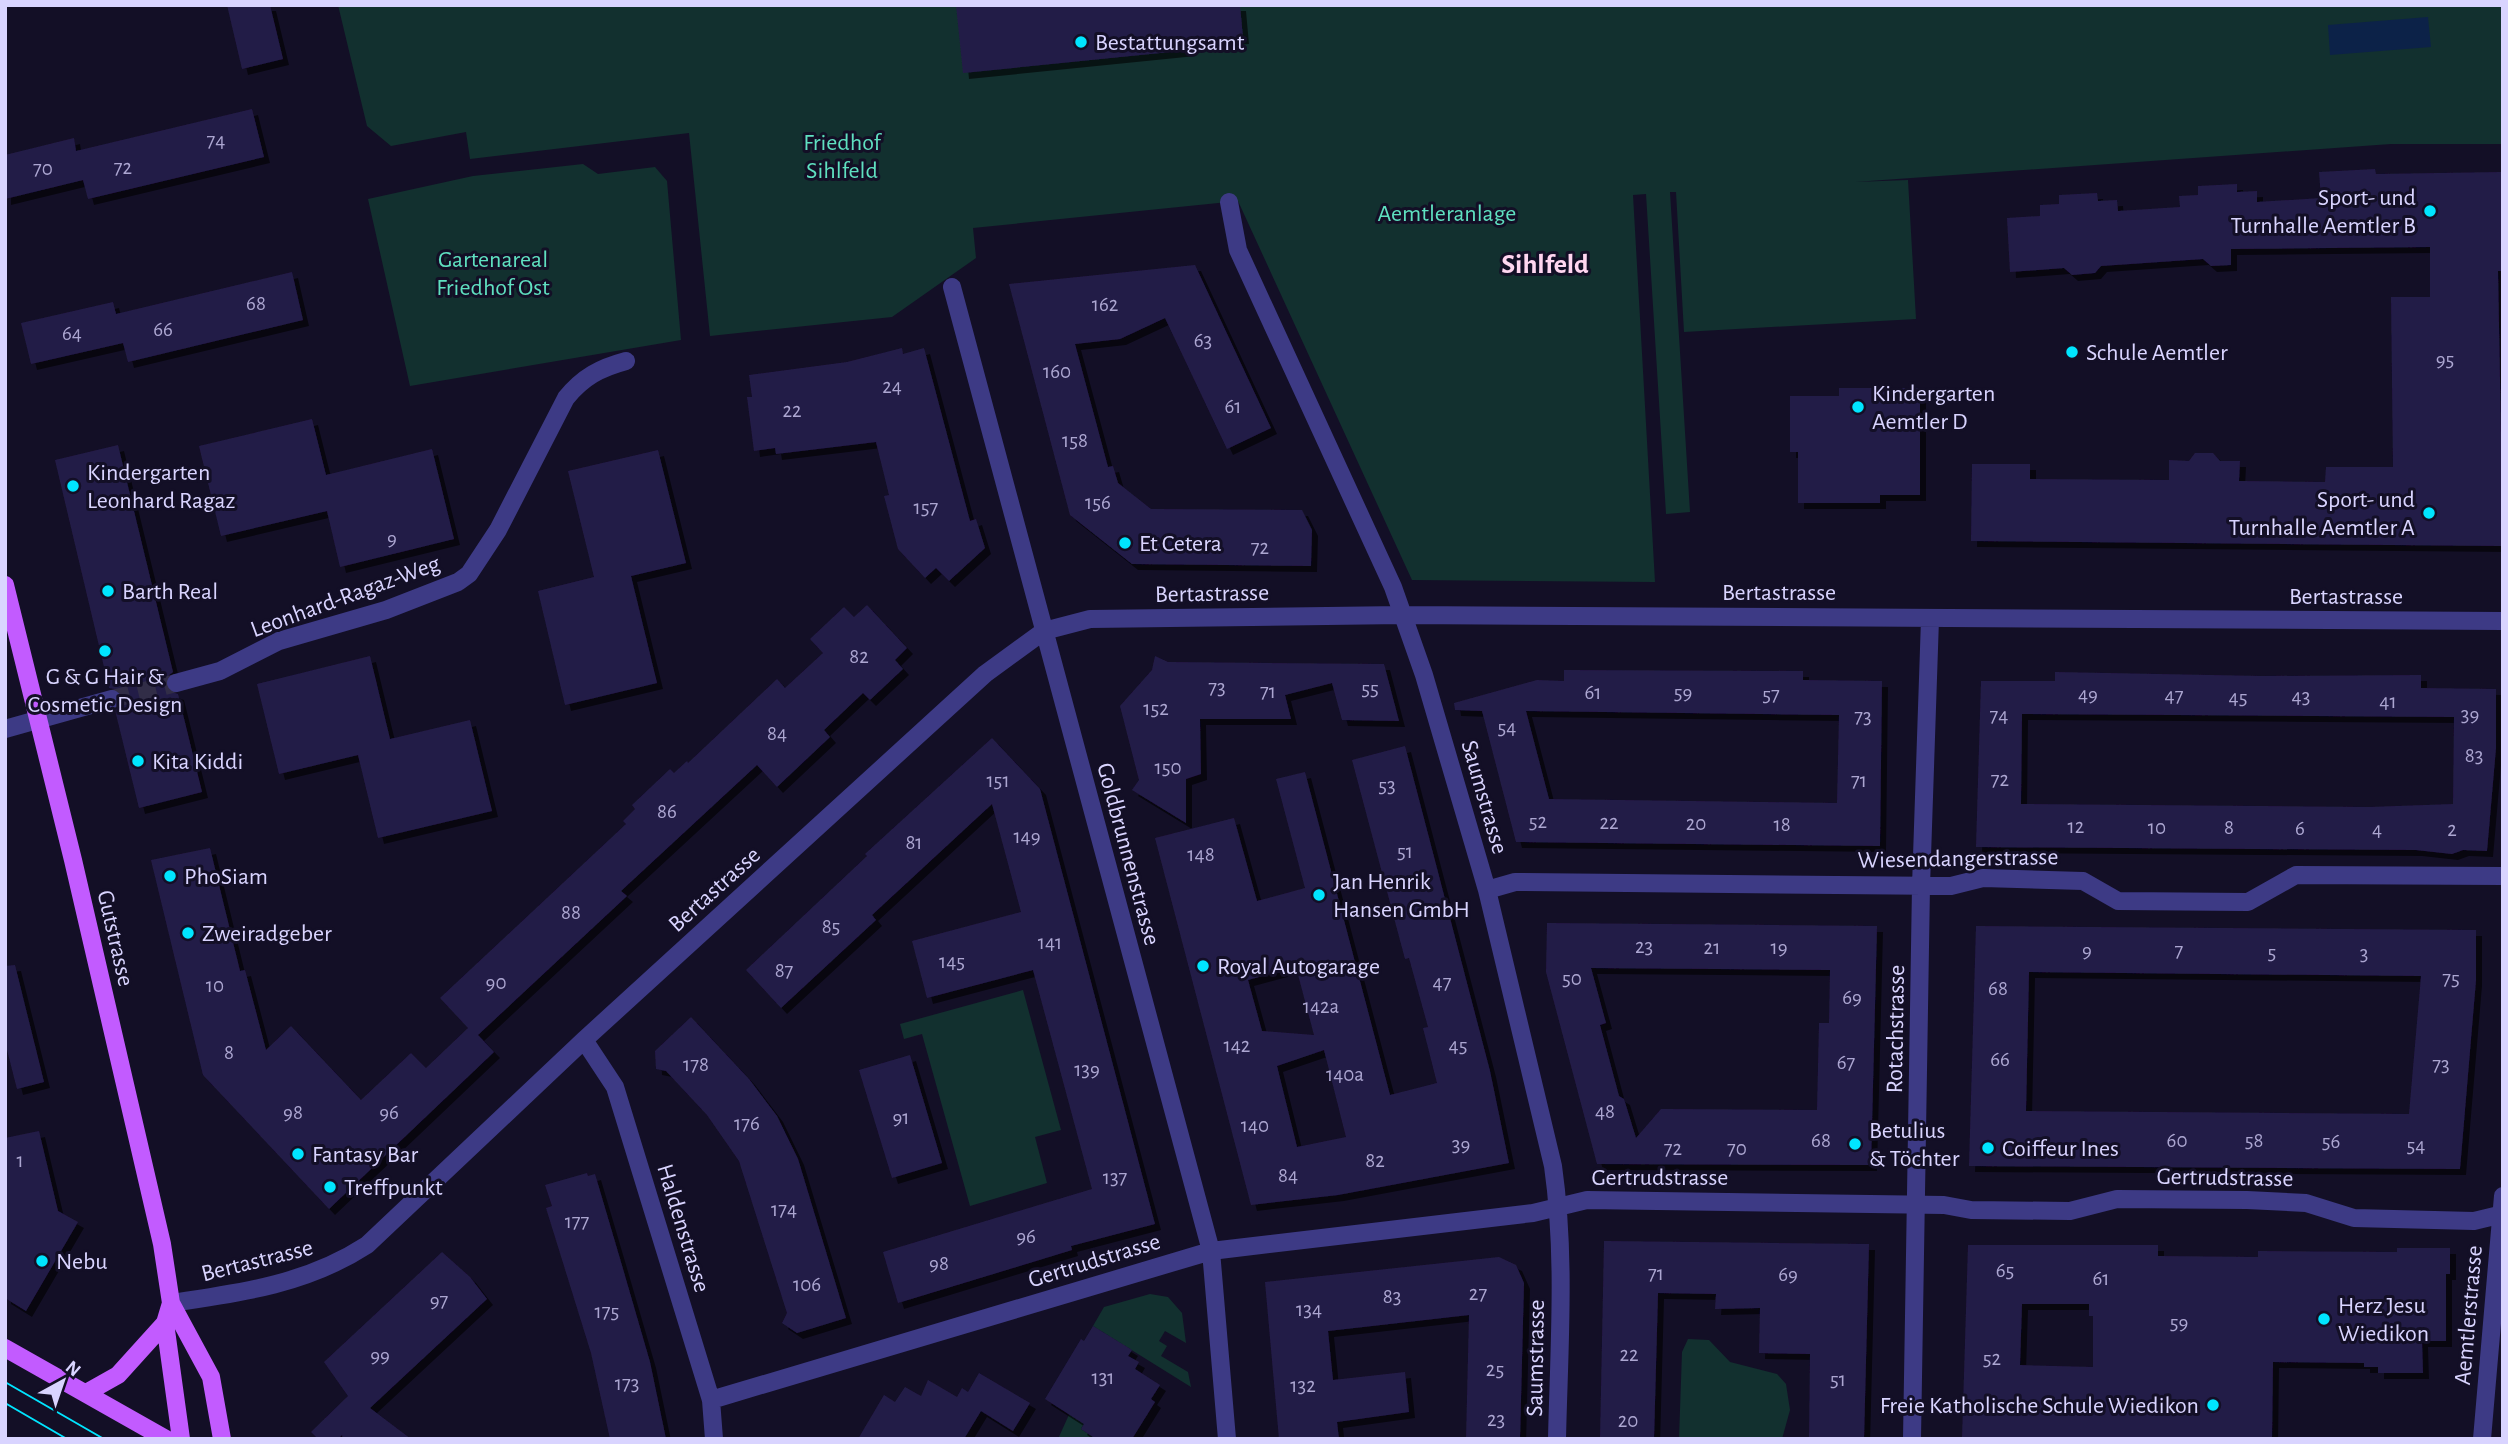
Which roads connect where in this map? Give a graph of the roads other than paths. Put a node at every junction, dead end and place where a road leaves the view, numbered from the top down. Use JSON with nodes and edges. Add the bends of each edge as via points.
{"nodes":[{"id":1,"x":1229,"y":202,"type":"dead end"},
{"id":2,"x":952,"y":286,"type":"dead end"},
{"id":3,"x":626,"y":361,"type":"dead end"},
{"id":4,"x":5,"y":585,"type":"edge"},
{"id":5,"x":1402,"y":615,"type":"junction"},
{"id":6,"x":1930,"y":619,"type":"junction"},
{"id":7,"x":2503,"y":621,"type":"edge"},
{"id":8,"x":1044,"y":631,"type":"junction"},
{"id":9,"x":176,"y":683,"type":"tunnel mouth"},
{"id":10,"x":112,"y":699,"type":"tunnel mouth"},
{"id":11,"x":38,"y":720,"type":"junction"},
{"id":12,"x":5,"y":729,"type":"edge"},
{"id":13,"x":2503,"y":876,"type":"edge"},
{"id":14,"x":1921,"y":886,"type":"junction"},
{"id":15,"x":1487,"y":890,"type":"junction"},
{"id":16,"x":584,"y":1040,"type":"junction"},
{"id":17,"x":2503,"y":1196,"type":"edge"},
{"id":18,"x":1917,"y":1204,"type":"junction"},
{"id":19,"x":1559,"y":1207,"type":"junction"},
{"id":20,"x":2502,"y":1214,"type":"edge"},
{"id":21,"x":1211,"y":1251,"type":"junction"},
{"id":22,"x":171,"y":1304,"type":"junction"},
{"id":23,"x":165,"y":1323,"type":"junction"},
{"id":24,"x":5,"y":1348,"type":"edge"},
{"id":25,"x":86,"y":1394,"type":"junction"},
{"id":26,"x":711,"y":1400,"type":"junction"},
{"id":27,"x":166,"y":1439,"type":"edge"},
{"id":28,"x":181,"y":1439,"type":"edge"},
{"id":29,"x":222,"y":1439,"type":"edge"},
{"id":30,"x":714,"y":1439,"type":"edge"},
{"id":31,"x":1227,"y":1439,"type":"edge"},
{"id":32,"x":1557,"y":1439,"type":"edge"},
{"id":33,"x":1912,"y":1439,"type":"edge"},
{"id":34,"x":2482,"y":1439,"type":"edge"}],
"edges":[{"from":1,"to":5,"type":"street","name":"Saumstrasse","via":[[1238,250]]},
{"from":2,"to":8,"type":"street","name":"Goldbrunnenstrasse"},
{"from":3,"to":9,"type":"street","name":"Leonhard-Ragaz-Weg","via":[[582,379],[566,398],[498,530],[469,574],[458,582],[386,610],[279,640],[220,671]]},
{"from":4,"to":11,"type":"main road","name":"Gutstrasse"},
{"from":5,"to":6,"type":"street","name":"Bertastrasse"},
{"from":5,"to":8,"type":"street","name":"Bertastrasse","via":[[1090,619]]},
{"from":5,"to":15,"type":"street","name":"Saumstrasse"},
{"from":6,"to":7,"type":"street","name":"Bertastrasse"},
{"from":6,"to":14,"type":"street","name":"Rotachstrasse"},
{"from":8,"to":16,"type":"street","name":"Bertastrasse","via":[[985,674]]},
{"from":8,"to":21,"type":"street","name":"Goldbrunnenstrasse"},
{"from":10,"to":11,"type":"street"},
{"from":11,"to":12,"type":"street"},
{"from":11,"to":22,"type":"main road","name":"Gutstrasse","via":[[162,1244]]},
{"from":13,"to":14,"type":"street","name":"Wiesendangerstrasse","via":[[2296,875],[2248,902],[2118,901],[2083,881],[1983,878],[1951,886]]},
{"from":14,"to":15,"type":"street","name":"Wiesendangerstrasse","via":[[1515,882]]},
{"from":14,"to":18,"type":"street","name":"Rotachstrasse"},
{"from":15,"to":19,"type":"street","name":"Saumstrasse"},
{"from":16,"to":22,"type":"street","name":"Bertastrasse","via":[[367,1245],[335,1265],[274,1284]]},
{"from":16,"to":26,"type":"street","name":"Haldenstrasse","via":[[615,1087]]},
{"from":17,"to":20,"type":"street","name":"Aemtlerstrasse"},
{"from":18,"to":19,"type":"street","name":"Gertrudstrasse","via":[[1600,1199]]},
{"from":18,"to":20,"type":"street","name":"Gertrudstrasse","via":[[1971,1210],[2070,1211],[2117,1199],[2247,1200],[2306,1203],[2354,1218],[2474,1221]]},
{"from":18,"to":33,"type":"street","name":"Rotachstrasse"},
{"from":19,"to":21,"type":"street","name":"Gertrudstrasse"},
{"from":19,"to":32,"type":"street","name":"Saumstrasse"},
{"from":20,"to":34,"type":"street","name":"Aemtlerstrasse"},
{"from":21,"to":26,"type":"street","name":"Gertrudstrasse"},
{"from":21,"to":31,"type":"street","name":"Goldbrunnenstrasse"},
{"from":22,"to":23,"type":"main road","name":"Gutstrasse"},
{"from":22,"to":29,"type":"main road","name":"Gutstrasse","via":[[211,1377]]},
{"from":23,"to":25,"type":"main road","name":"Gutstrasse","via":[[118,1375]]},
{"from":23,"to":28,"type":"main road","name":"Gutstrasse"},
{"from":24,"to":25,"type":"main road"},
{"from":25,"to":27,"type":"main road"},
{"from":26,"to":30,"type":"street","name":"Haldenstrasse"}]}
